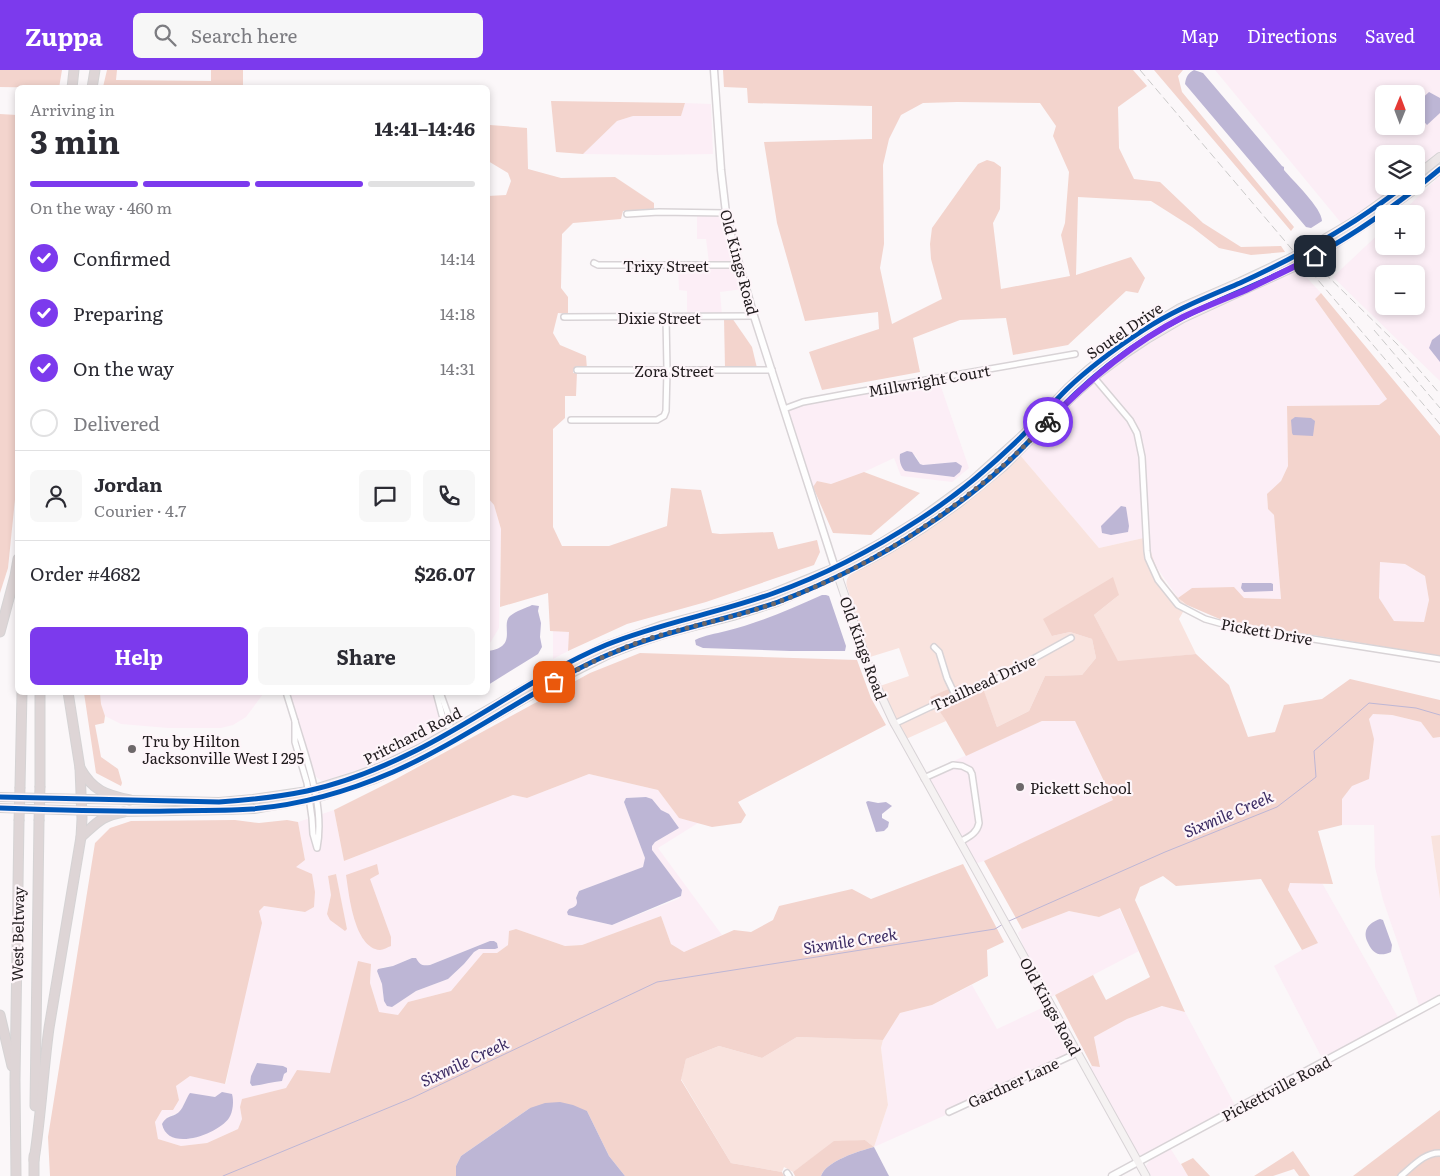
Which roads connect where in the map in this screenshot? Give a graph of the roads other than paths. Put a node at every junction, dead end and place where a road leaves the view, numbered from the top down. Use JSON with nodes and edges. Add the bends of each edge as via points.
{"nodes":[{"id":1,"x":74,"y":70,"type":"edge"},
{"id":2,"x":95,"y":70,"type":"edge"},
{"id":3,"x":714,"y":70,"type":"edge"},
{"id":4,"x":72,"y":85,"type":"edge"},
{"id":5,"x":92,"y":85,"type":"edge"},
{"id":6,"x":1440,"y":157,"type":"edge"},
{"id":7,"x":1425,"y":169,"type":"edge"},
{"id":8,"x":1440,"y":169,"type":"edge"},
{"id":9,"x":1391,"y":195,"type":"edge"},
{"id":10,"x":726,"y":213,"type":"junction"},
{"id":11,"x":627,"y":214,"type":"dead end"},
{"id":12,"x":594,"y":263,"type":"dead end"},
{"id":13,"x":738,"y":265,"type":"junction"},
{"id":14,"x":754,"y":316,"type":"junction"},
{"id":15,"x":564,"y":317,"type":"dead end"},
{"id":16,"x":666,"y":317,"type":"junction"},
{"id":17,"x":1075,"y":354,"type":"dead end"},
{"id":18,"x":577,"y":370,"type":"dead end"},
{"id":19,"x":667,"y":370,"type":"junction"},
{"id":20,"x":772,"y":370,"type":"junction"},
{"id":21,"x":1088,"y":370,"type":"junction"},
{"id":22,"x":1094,"y":377,"type":"junction"},
{"id":23,"x":784,"y":409,"type":"junction"},
{"id":24,"x":571,"y":420,"type":"dead end"},
{"id":25,"x":837,"y":571,"type":"junction"},
{"id":26,"x":15,"y":576,"type":"edge"},
{"id":27,"x":0,"y":632,"type":"edge"},
{"id":28,"x":1071,"y":638,"type":"dead end"},
{"id":29,"x":934,"y":646,"type":"dead end"},
{"id":30,"x":1440,"y":659,"type":"edge"},
{"id":31,"x":22,"y":695,"type":"edge"},
{"id":32,"x":40,"y":695,"type":"edge"},
{"id":33,"x":68,"y":695,"type":"edge"},
{"id":34,"x":287,"y":695,"type":"edge"},
{"id":35,"x":437,"y":695,"type":"edge"},
{"id":36,"x":441,"y":695,"type":"edge"},
{"id":37,"x":956,"y":697,"type":"junction"},
{"id":38,"x":894,"y":724,"type":"junction"},
{"id":39,"x":451,"y":731,"type":"junction"},
{"id":40,"x":80,"y":768,"type":"junction"},
{"id":41,"x":393,"y":772,"type":"junction"},
{"id":42,"x":924,"y":778,"type":"junction"},
{"id":43,"x":312,"y":794,"type":"junction"},
{"id":44,"x":0,"y":797,"type":"edge"},
{"id":45,"x":81,"y":799,"type":"junction"},
{"id":46,"x":130,"y":800,"type":"junction"},
{"id":47,"x":0,"y":808,"type":"edge"},
{"id":48,"x":81,"y":811,"type":"junction"},
{"id":49,"x":124,"y":812,"type":"junction"},
{"id":50,"x":81,"y":837,"type":"junction"},
{"id":51,"x":960,"y":842,"type":"junction"},
{"id":52,"x":1440,"y":999,"type":"edge"},
{"id":53,"x":0,"y":1015,"type":"edge"},
{"id":54,"x":1077,"y":1053,"type":"junction"},
{"id":55,"x":15,"y":1080,"type":"junction"},
{"id":56,"x":949,"y":1112,"type":"dead end"},
{"id":57,"x":1440,"y":1153,"type":"edge"},
{"id":58,"x":34,"y":1160,"type":"junction"},
{"id":59,"x":1138,"y":1163,"type":"junction"},
{"id":60,"x":16,"y":1176,"type":"edge"},
{"id":61,"x":34,"y":1176,"type":"edge"},
{"id":62,"x":1112,"y":1176,"type":"edge"},
{"id":63,"x":1146,"y":1176,"type":"edge"},
{"id":64,"x":1401,"y":1176,"type":"edge"}],
"edges":[{"from":1,"to":4,"type":"highway"},
{"from":2,"to":5,"type":"highway"},
{"from":3,"to":10,"type":"street","name":"Old Kings Road"},
{"from":6,"to":7,"type":"main road"},
{"from":8,"to":22,"type":"main road","name":"Soutel Drive","bridge":true,"via":[[1383,212],[1315,256],[1168,326]]},
{"from":9,"to":21,"type":"main road","name":"Soutel Drive","bridge":true,"via":[[1358,219],[1291,258],[1164,317]]},
{"from":10,"to":11,"type":"street"},
{"from":10,"to":13,"type":"street","name":"Old Kings Road"},
{"from":12,"to":13,"type":"street","name":"Trixy Street"},
{"from":13,"to":14,"type":"street","name":"Old Kings Road"},
{"from":14,"to":16,"type":"street","name":"Dixie Street"},
{"from":14,"to":20,"type":"street","name":"Old Kings Road"},
{"from":15,"to":16,"type":"street","name":"Dixie Street"},
{"from":16,"to":19,"type":"street"},
{"from":17,"to":23,"type":"street","name":"Millwright Court","via":[[803,402]]},
{"from":18,"to":19,"type":"street","name":"Zora Street"},
{"from":19,"to":20,"type":"street","name":"Zora Street"},
{"from":19,"to":24,"type":"street","via":[[666,411],[657,420]]},
{"from":20,"to":23,"type":"street","name":"Old Kings Road"},
{"from":21,"to":22,"type":"street","name":"Pickett Drive"},
{"from":21,"to":25,"type":"main road","name":"Soutel Drive","via":[[972,481],[920,519]]},
{"from":22,"to":25,"type":"main road","name":"Soutel Drive","via":[[1004,466],[956,505],[887,550]]},
{"from":22,"to":30,"type":"street","name":"Pickett Drive","via":[[1137,433],[1142,457],[1148,558],[1158,580],[1178,605],[1205,619],[1230,626]]},
{"from":23,"to":25,"type":"street","name":"Old Kings Road"},
{"from":25,"to":38,"type":"main road","name":"Old Kings Road","via":[[873,678]]},
{"from":25,"to":39,"type":"main road","name":"Pritchard Road","via":[[604,646]]},
{"from":25,"to":41,"type":"main road","name":"Pritchard Road","via":[[777,602],[609,654]]},
{"from":26,"to":27,"type":"highway"},
{"from":28,"to":37,"type":"street","name":"Trailhead Drive","via":[[993,681]]},
{"from":29,"to":37,"type":"street"},
{"from":31,"to":55,"type":"highway","name":"West Beltway","bridge":true},
{"from":32,"to":58,"type":"highway","name":"West Beltway","bridge":true},
{"from":33,"to":40,"type":"highway"},
{"from":34,"to":43,"type":"street","via":[[314,781]]},
{"from":35,"to":39,"type":"street"},
{"from":36,"to":39,"type":"street"},
{"from":37,"to":38,"type":"street","name":"Trailhead Drive"},
{"from":38,"to":42,"type":"main road","name":"Old Kings Road"},
{"from":39,"to":41,"type":"main road","via":[[448,739]]},
{"from":39,"to":43,"type":"main road","name":"Pritchard Road","via":[[380,767]]},
{"from":40,"to":45,"type":"highway"},
{"from":40,"to":46,"type":"highway","via":[[99,790]]},
{"from":41,"to":43,"type":"main road","name":"Pritchard Road","via":[[368,782]]},
{"from":42,"to":51,"type":"main road","name":"Old Kings Road"},
{"from":42,"to":51,"type":"street","via":[[953,765],[970,770],[979,823],[978,830]]},
{"from":43,"to":43,"type":"street","via":[[313,834],[317,848],[320,834]]},
{"from":43,"to":46,"type":"main road","name":"Pritchard Road","via":[[219,802]]},
{"from":43,"to":49,"type":"main road","name":"Pritchard Road","via":[[254,809]]},
{"from":44,"to":45,"type":"main road","name":"Pritchard Road"},
{"from":45,"to":46,"type":"main road","name":"Pritchard Road"},
{"from":45,"to":48,"type":"highway"},
{"from":47,"to":48,"type":"main road","name":"Pritchard Road"},
{"from":48,"to":49,"type":"main road","name":"Pritchard Road"},
{"from":48,"to":50,"type":"highway"},
{"from":49,"to":50,"type":"highway","via":[[103,817]]},
{"from":50,"to":58,"type":"highway","via":[[45,1056]]},
{"from":51,"to":54,"type":"main road","name":"Old Kings Road"},
{"from":52,"to":59,"type":"street","name":"Pickettville Road"},
{"from":53,"to":55,"type":"highway"},
{"from":54,"to":56,"type":"street","name":"Gardner Lane"},
{"from":54,"to":59,"type":"main road","name":"Old Kings Road"},
{"from":55,"to":60,"type":"highway","name":"West Beltway"},
{"from":57,"to":64,"type":"street","via":[[1426,1156]]},
{"from":58,"to":61,"type":"highway","name":"West Beltway"},
{"from":59,"to":62,"type":"street","name":"Pickettville Road"},
{"from":59,"to":63,"type":"main road","name":"Old Kings Road"}]}
